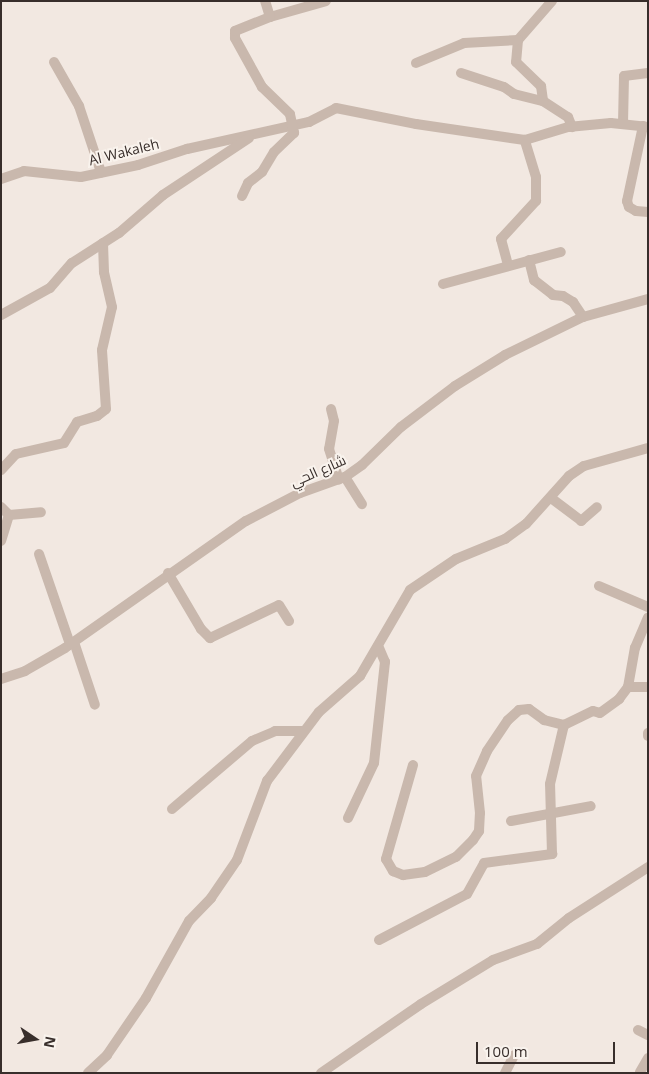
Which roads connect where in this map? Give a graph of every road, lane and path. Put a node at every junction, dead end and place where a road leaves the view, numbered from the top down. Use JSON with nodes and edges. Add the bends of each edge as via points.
{"nodes":[{"id":1,"x":264,"y":1,"type":"edge"},
{"id":2,"x":326,"y":1,"type":"edge"},
{"id":3,"x":552,"y":1,"type":"edge"},
{"id":4,"x":270,"y":17,"type":"junction"},
{"id":5,"x":518,"y":40,"type":"junction"},
{"id":6,"x":54,"y":62,"type":"dead end"},
{"id":7,"x":416,"y":63,"type":"dead end"},
{"id":8,"x":461,"y":73,"type":"dead end"},
{"id":9,"x":648,"y":73,"type":"edge"},
{"id":10,"x":543,"y":101,"type":"junction"},
{"id":11,"x":623,"y":124,"type":"junction"},
{"id":12,"x":294,"y":126,"type":"junction"},
{"id":13,"x":572,"y":127,"type":"junction"},
{"id":14,"x":645,"y":127,"type":"edge"},
{"id":15,"x":254,"y":135,"type":"junction"},
{"id":16,"x":525,"y":140,"type":"junction"},
{"id":17,"x":101,"y":172,"type":"junction"},
{"id":18,"x":1,"y":179,"type":"edge"},
{"id":19,"x":242,"y":196,"type":"dead end"},
{"id":20,"x":648,"y":212,"type":"edge"},
{"id":21,"x":103,"y":243,"type":"junction"},
{"id":22,"x":561,"y":252,"type":"dead end"},
{"id":23,"x":529,"y":260,"type":"junction"},
{"id":24,"x":508,"y":265,"type":"junction"},
{"id":25,"x":443,"y":284,"type":"dead end"},
{"id":26,"x":648,"y":298,"type":"edge"},
{"id":27,"x":1,"y":315,"type":"edge"},
{"id":28,"x":583,"y":317,"type":"junction"},
{"id":29,"x":330,"y":409,"type":"dead end"},
{"id":30,"x":648,"y":448,"type":"edge"},
{"id":31,"x":1,"y":470,"type":"edge"},
{"id":32,"x":342,"y":478,"type":"junction"},
{"id":33,"x":551,"y":498,"type":"junction"},
{"id":34,"x":362,"y":504,"type":"dead end"},
{"id":35,"x":1,"y":507,"type":"edge"},
{"id":36,"x":598,"y":507,"type":"dead end"},
{"id":37,"x":41,"y":512,"type":"dead end"},
{"id":38,"x":9,"y":515,"type":"junction"},
{"id":39,"x":1,"y":541,"type":"edge"},
{"id":40,"x":38,"y":554,"type":"dead end"},
{"id":41,"x":168,"y":573,"type":"junction"},
{"id":42,"x":599,"y":586,"type":"dead end"},
{"id":43,"x":648,"y":607,"type":"edge"},
{"id":44,"x":648,"y":618,"type":"edge"},
{"id":45,"x":289,"y":621,"type":"dead end"},
{"id":46,"x":72,"y":643,"type":"junction"},
{"id":47,"x":379,"y":648,"type":"junction"},
{"id":48,"x":1,"y":679,"type":"edge"},
{"id":49,"x":628,"y":687,"type":"junction"},
{"id":50,"x":648,"y":687,"type":"edge"},
{"id":51,"x":95,"y":705,"type":"dead end"},
{"id":52,"x":564,"y":725,"type":"junction"},
{"id":53,"x":303,"y":731,"type":"junction"},
{"id":54,"x":413,"y":765,"type":"dead end"},
{"id":55,"x":591,"y":806,"type":"dead end"},
{"id":56,"x":172,"y":809,"type":"dead end"},
{"id":57,"x":551,"y":814,"type":"junction"},
{"id":58,"x":348,"y":818,"type":"dead end"},
{"id":59,"x":511,"y":821,"type":"dead end"},
{"id":60,"x":648,"y":867,"type":"edge"},
{"id":61,"x":379,"y":940,"type":"dead end"},
{"id":62,"x":638,"y":1030,"type":"dead end"},
{"id":63,"x":648,"y":1035,"type":"edge"},
{"id":64,"x":514,"y":1055,"type":"dead end"},
{"id":65,"x":648,"y":1058,"type":"edge"},
{"id":66,"x":640,"y":1072,"type":"edge"},
{"id":67,"x":88,"y":1073,"type":"edge"},
{"id":68,"x":320,"y":1073,"type":"edge"},
{"id":69,"x":505,"y":1073,"type":"edge"}],
"edges":[{"from":1,"to":4,"type":"street"},
{"from":2,"to":4,"type":"street"},
{"from":3,"to":5,"type":"street"},
{"from":4,"to":12,"type":"street","via":[[235,31],[234,38],[262,87],[290,114]]},
{"from":5,"to":7,"type":"street","via":[[464,43]]},
{"from":5,"to":10,"type":"street","via":[[516,62],[541,86]]},
{"from":6,"to":17,"type":"street","via":[[79,106]]},
{"from":8,"to":10,"type":"street","via":[[504,86],[514,94]]},
{"from":9,"to":11,"type":"street","via":[[624,76]]},
{"from":10,"to":13,"type":"street","via":[[568,118]]},
{"from":11,"to":13,"type":"street"},
{"from":11,"to":14,"type":"street"},
{"from":12,"to":15,"type":"street","name":"Al Wakaleh"},
{"from":12,"to":16,"type":"street","name":"Al Wakaleh","via":[[336,108]]},
{"from":12,"to":19,"type":"street","via":[[294,133],[274,152],[262,172],[248,183]]},
{"from":13,"to":16,"type":"street"},
{"from":14,"to":20,"type":"street","via":[[627,201],[629,207]]},
{"from":15,"to":17,"type":"street","name":"Al Wakaleh"},
{"from":15,"to":21,"type":"street","via":[[163,195],[142,216]]},
{"from":16,"to":24,"type":"street","via":[[536,177],[536,201],[501,239]]},
{"from":17,"to":18,"type":"street","name":"Al Wakaleh","via":[[81,176],[24,171]]},
{"from":21,"to":27,"type":"street","via":[[72,263],[50,288]]},
{"from":21,"to":31,"type":"street","via":[[112,307],[102,350],[106,409],[97,416],[77,422],[64,443],[16,454]]},
{"from":22,"to":23,"type":"street"},
{"from":23,"to":24,"type":"street"},
{"from":23,"to":28,"type":"street","via":[[534,280],[553,295],[573,302]]},
{"from":24,"to":25,"type":"street"},
{"from":26,"to":28,"type":"street","name":"شارع الحي"},
{"from":28,"to":32,"type":"street","name":"شارع الحي","via":[[505,354],[455,386],[401,427],[362,465]]},
{"from":29,"to":32,"type":"street","via":[[334,422],[329,449]]},
{"from":30,"to":33,"type":"street","via":[[584,466],[569,476]]},
{"from":32,"to":34,"type":"street"},
{"from":32,"to":41,"type":"street","name":"شارع الحي","via":[[300,494],[246,521]]},
{"from":33,"to":36,"type":"street","via":[[580,521]]},
{"from":33,"to":47,"type":"street","via":[[526,524],[505,538],[456,559],[410,590]]},
{"from":35,"to":38,"type":"street"},
{"from":37,"to":38,"type":"street"},
{"from":38,"to":39,"type":"street"},
{"from":40,"to":46,"type":"street"},
{"from":41,"to":45,"type":"street","via":[[201,629],[210,638],[279,605]]},
{"from":41,"to":46,"type":"street","name":"شارع الحي"},
{"from":42,"to":43,"type":"street"},
{"from":44,"to":49,"type":"street","via":[[634,648]]},
{"from":46,"to":48,"type":"street","name":"شارع الحي","via":[[25,671]]},
{"from":46,"to":51,"type":"street"},
{"from":47,"to":53,"type":"street","via":[[360,676],[319,712]]},
{"from":47,"to":58,"type":"street","via":[[385,662],[374,763]]},
{"from":49,"to":50,"type":"street"},
{"from":49,"to":52,"type":"street","via":[[600,713],[593,711]]},
{"from":52,"to":54,"type":"street","via":[[544,720],[529,709],[519,710],[508,720],[476,776],[480,813],[478,831],[473,840],[456,857],[425,872],[403,875],[393,871],[386,859]]},
{"from":52,"to":57,"type":"street","via":[[550,784]]},
{"from":53,"to":56,"type":"street","via":[[275,731],[252,741]]},
{"from":53,"to":67,"type":"street","via":[[267,780],[237,860],[211,898],[189,921],[146,998],[107,1055]]},
{"from":55,"to":57,"type":"street"},
{"from":57,"to":59,"type":"street"},
{"from":57,"to":61,"type":"street","via":[[552,854],[484,863],[467,894]]},
{"from":60,"to":68,"type":"street","via":[[570,918],[537,944],[493,960],[421,1004]]},
{"from":62,"to":63,"type":"street"},
{"from":64,"to":69,"type":"street"},
{"from":65,"to":66,"type":"street"}]}
